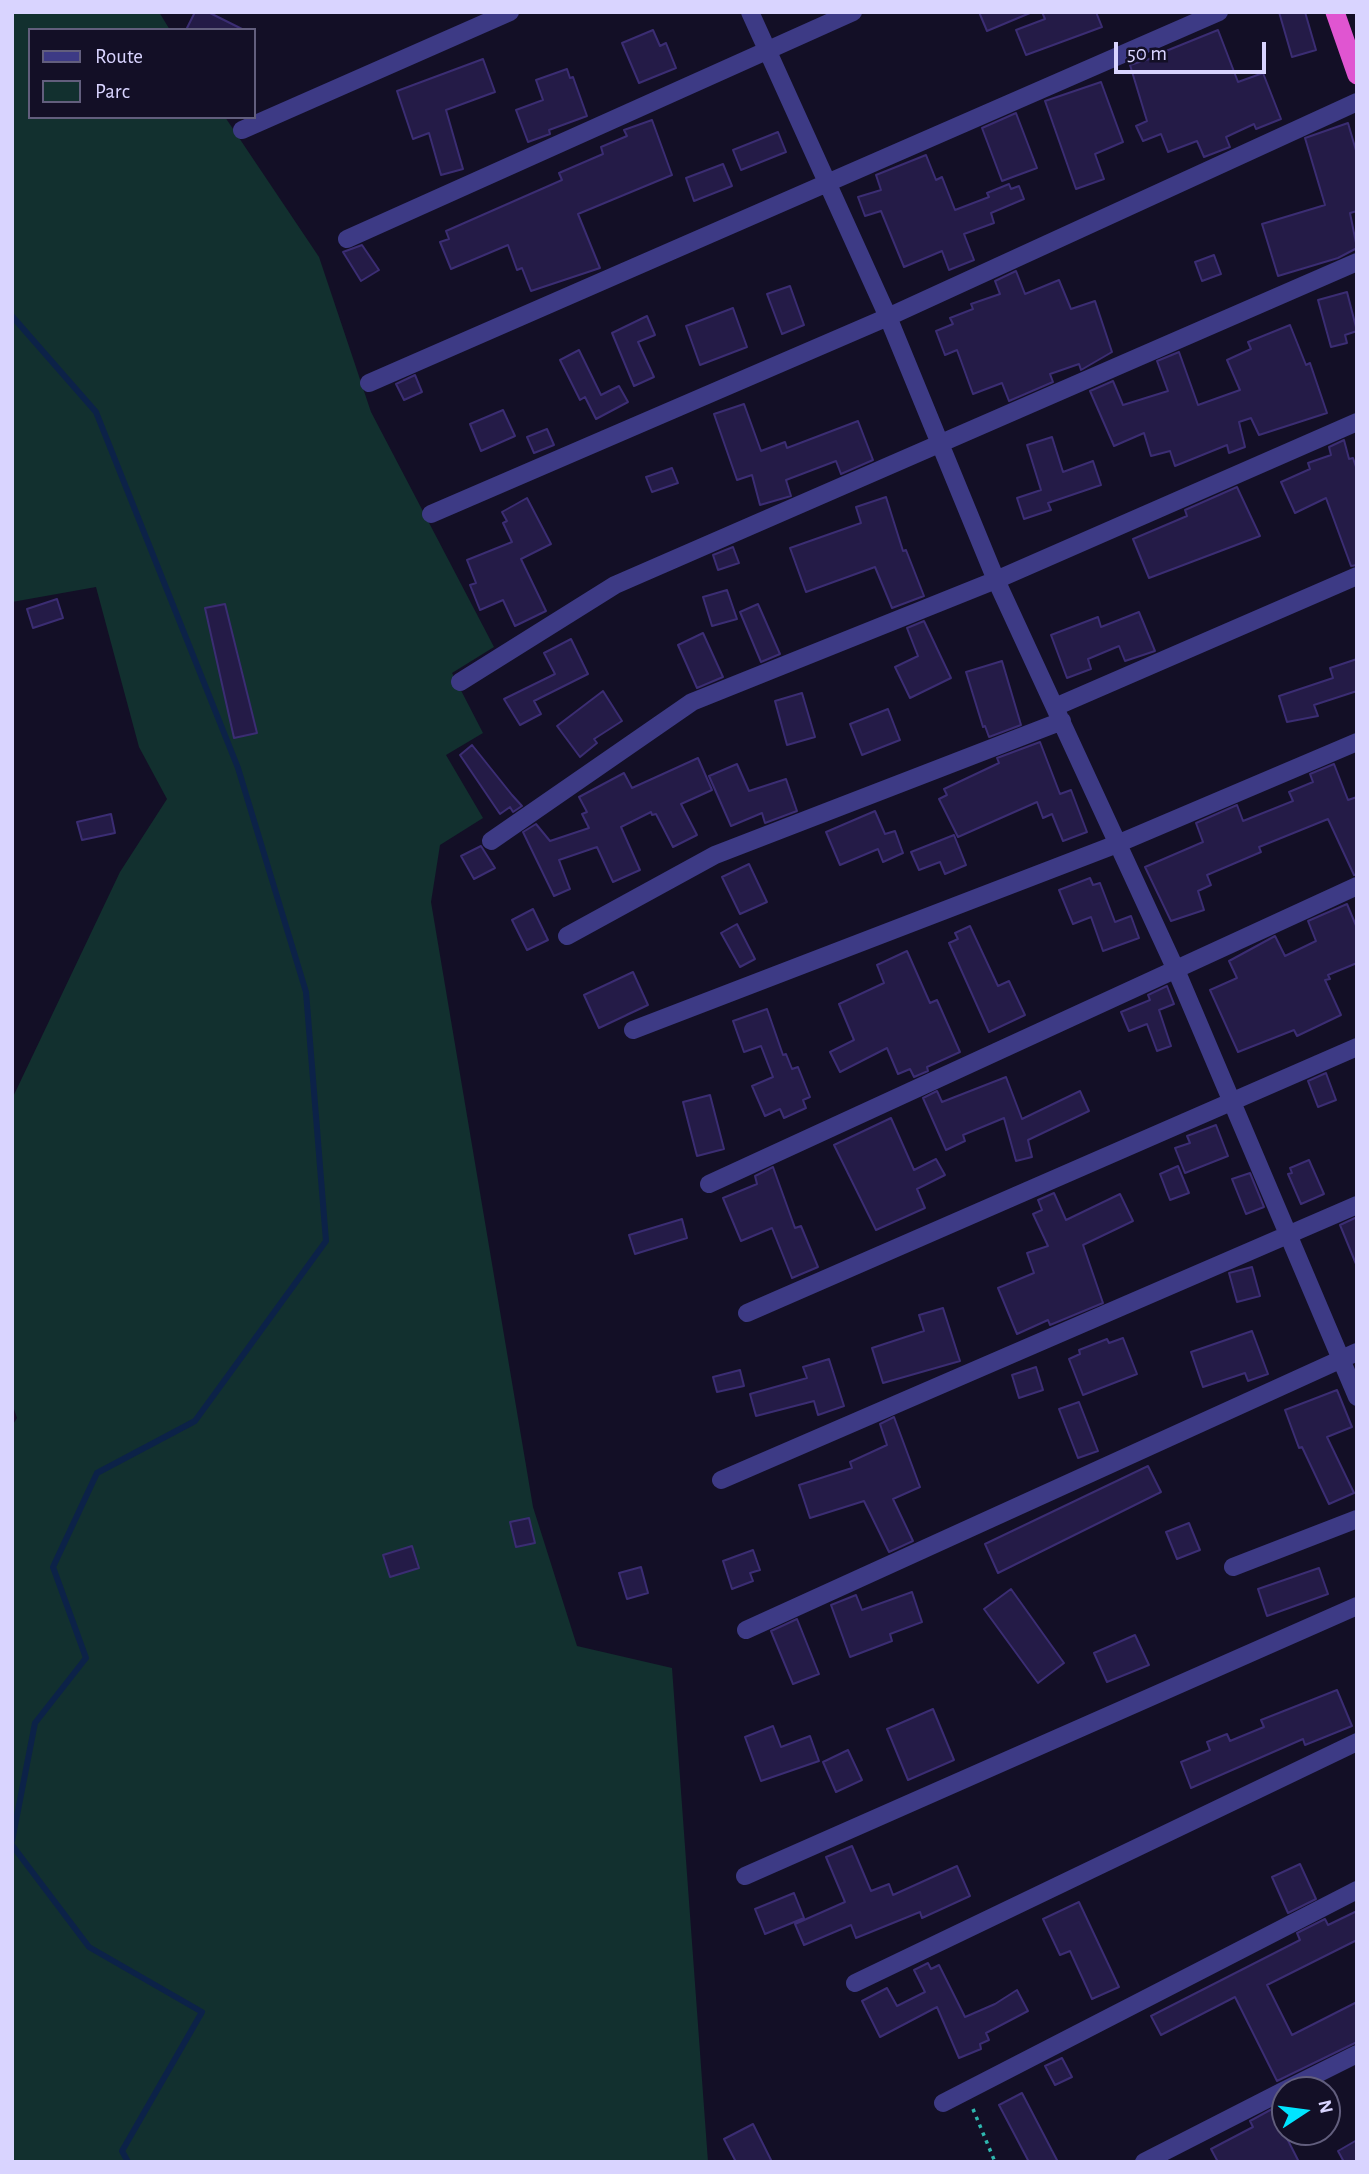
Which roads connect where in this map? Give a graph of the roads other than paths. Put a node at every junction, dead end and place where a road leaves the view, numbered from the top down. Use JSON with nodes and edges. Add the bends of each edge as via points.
{"nodes":[{"id":1,"x":510,"y":12,"type":"edge"},
{"id":2,"x":750,"y":12,"type":"edge"},
{"id":3,"x":853,"y":12,"type":"edge"},
{"id":4,"x":1219,"y":12,"type":"edge"},
{"id":5,"x":1335,"y":12,"type":"edge"},
{"id":6,"x":766,"y":50,"type":"junction"},
{"id":7,"x":1356,"y":68,"type":"edge"},
{"id":8,"x":1357,"y":102,"type":"edge"},
{"id":9,"x":242,"y":130,"type":"dead end"},
{"id":10,"x":826,"y":185,"type":"junction"},
{"id":11,"x":347,"y":239,"type":"dead end"},
{"id":12,"x":1357,"y":262,"type":"edge"},
{"id":13,"x":888,"y":317,"type":"junction"},
{"id":14,"x":369,"y":383,"type":"dead end"},
{"id":15,"x":1357,"y":422,"type":"edge"},
{"id":16,"x":940,"y":445,"type":"junction"},
{"id":17,"x":431,"y":514,"type":"dead end"},
{"id":18,"x":1357,"y":576,"type":"edge"},
{"id":19,"x":996,"y":580,"type":"junction"},
{"id":20,"x":460,"y":682,"type":"dead end"},
{"id":21,"x":1059,"y":714,"type":"junction"},
{"id":22,"x":1357,"y":742,"type":"edge"},
{"id":23,"x":491,"y":841,"type":"dead end"},
{"id":24,"x":1117,"y":844,"type":"junction"},
{"id":25,"x":1357,"y":886,"type":"edge"},
{"id":26,"x":567,"y":936,"type":"dead end"},
{"id":27,"x":1175,"y":970,"type":"junction"},
{"id":28,"x":633,"y":1030,"type":"dead end"},
{"id":29,"x":1357,"y":1047,"type":"edge"},
{"id":30,"x":1233,"y":1102,"type":"junction"},
{"id":31,"x":709,"y":1184,"type":"dead end"},
{"id":32,"x":1357,"y":1205,"type":"edge"},
{"id":33,"x":1289,"y":1233,"type":"junction"},
{"id":34,"x":747,"y":1313,"type":"dead end"},
{"id":35,"x":1348,"y":1356,"type":"edge"},
{"id":36,"x":1357,"y":1397,"type":"edge"},
{"id":37,"x":721,"y":1480,"type":"dead end"},
{"id":38,"x":1357,"y":1519,"type":"edge"},
{"id":39,"x":1233,"y":1567,"type":"dead end"},
{"id":40,"x":1357,"y":1605,"type":"edge"},
{"id":41,"x":746,"y":1630,"type":"dead end"},
{"id":42,"x":1357,"y":1742,"type":"edge"},
{"id":43,"x":745,"y":1876,"type":"dead end"},
{"id":44,"x":1357,"y":1891,"type":"edge"},
{"id":45,"x":855,"y":1983,"type":"dead end"},
{"id":46,"x":1357,"y":2054,"type":"edge"},
{"id":47,"x":1313,"y":2076,"type":"edge"},
{"id":48,"x":1271,"y":2097,"type":"edge"},
{"id":49,"x":943,"y":2102,"type":"dead end"},
{"id":50,"x":1144,"y":2162,"type":"edge"}],
"edges":[{"from":1,"to":9,"type":"street"},
{"from":2,"to":6,"type":"street"},
{"from":3,"to":6,"type":"street"},
{"from":4,"to":10,"type":"street"},
{"from":5,"to":7,"type":"highway"},
{"from":6,"to":10,"type":"street"},
{"from":6,"to":11,"type":"street"},
{"from":8,"to":13,"type":"street"},
{"from":10,"to":13,"type":"street"},
{"from":10,"to":14,"type":"street"},
{"from":12,"to":16,"type":"street"},
{"from":13,"to":16,"type":"street"},
{"from":13,"to":17,"type":"street"},
{"from":15,"to":19,"type":"street"},
{"from":16,"to":19,"type":"street"},
{"from":16,"to":20,"type":"street","via":[[615,585]]},
{"from":18,"to":21,"type":"street"},
{"from":19,"to":21,"type":"street"},
{"from":19,"to":23,"type":"street","via":[[692,702]]},
{"from":21,"to":24,"type":"street"},
{"from":21,"to":26,"type":"street","via":[[715,855]]},
{"from":22,"to":24,"type":"street"},
{"from":24,"to":27,"type":"street"},
{"from":24,"to":28,"type":"street"},
{"from":25,"to":27,"type":"street"},
{"from":27,"to":30,"type":"street"},
{"from":27,"to":31,"type":"street"},
{"from":29,"to":30,"type":"street"},
{"from":30,"to":33,"type":"street"},
{"from":30,"to":34,"type":"street"},
{"from":32,"to":33,"type":"street"},
{"from":33,"to":35,"type":"street"},
{"from":33,"to":37,"type":"street"},
{"from":35,"to":36,"type":"street"},
{"from":35,"to":41,"type":"street"},
{"from":38,"to":39,"type":"street"},
{"from":40,"to":43,"type":"street"},
{"from":42,"to":45,"type":"street"},
{"from":44,"to":49,"type":"street"},
{"from":46,"to":47,"type":"street"},
{"from":48,"to":50,"type":"street"}]}
